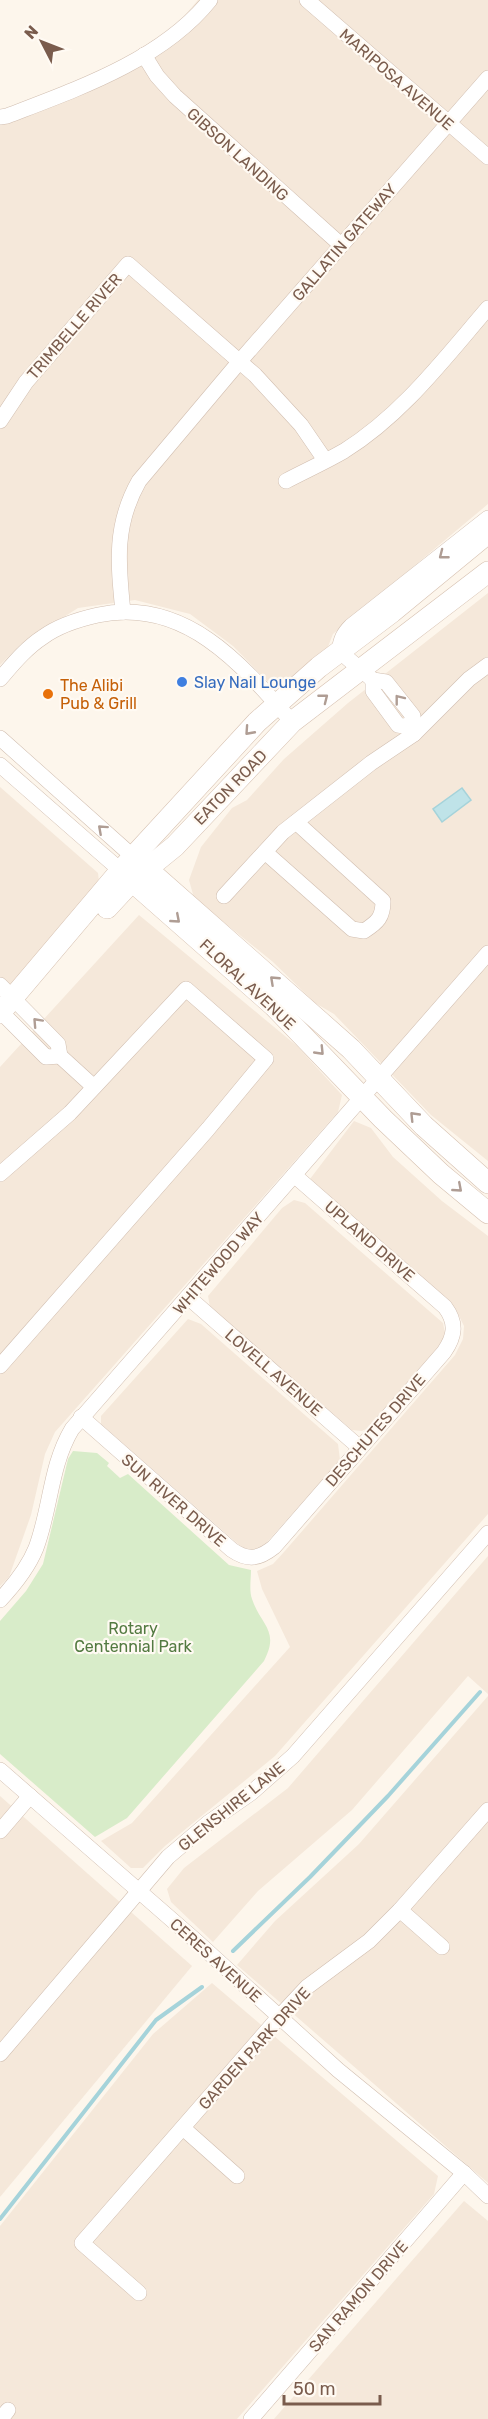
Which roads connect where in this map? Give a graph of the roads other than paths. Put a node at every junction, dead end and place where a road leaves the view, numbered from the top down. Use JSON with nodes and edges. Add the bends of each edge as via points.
{"nodes":[{"id":1,"x":210,"y":0,"type":"edge"},
{"id":2,"x":307,"y":0,"type":"edge"},
{"id":3,"x":144,"y":55,"type":"junction"},
{"id":4,"x":488,"y":78,"type":"edge"},
{"id":5,"x":0,"y":117,"type":"edge"},
{"id":6,"x":448,"y":123,"type":"junction"},
{"id":7,"x":488,"y":157,"type":"edge"},
{"id":8,"x":341,"y":245,"type":"junction"},
{"id":9,"x":488,"y":309,"type":"edge"},
{"id":10,"x":240,"y":361,"type":"junction"},
{"id":11,"x":1,"y":418,"type":"edge"},
{"id":12,"x":325,"y":460,"type":"junction"},
{"id":13,"x":286,"y":481,"type":"dead end"},
{"id":14,"x":488,"y":518,"type":"edge"},
{"id":15,"x":488,"y":533,"type":"edge"},
{"id":16,"x":488,"y":572,"type":"edge"},
{"id":17,"x":123,"y":612,"type":"junction"},
{"id":18,"x":339,"y":651,"type":"junction"},
{"id":19,"x":488,"y":665,"type":"edge"},
{"id":20,"x":368,"y":675,"type":"junction"},
{"id":21,"x":0,"y":679,"type":"edge"},
{"id":22,"x":277,"y":704,"type":"junction"},
{"id":23,"x":292,"y":722,"type":"junction"},
{"id":24,"x":412,"y":731,"type":"junction"},
{"id":25,"x":0,"y":738,"type":"edge"},
{"id":26,"x":0,"y":765,"type":"edge"},
{"id":27,"x":296,"y":822,"type":"junction"},
{"id":28,"x":265,"y":852,"type":"junction"},
{"id":29,"x":133,"y":869,"type":"junction"},
{"id":30,"x":224,"y":896,"type":"dead end"},
{"id":31,"x":488,"y":953,"type":"edge"},
{"id":32,"x":5,"y":1009,"type":"edge"},
{"id":33,"x":378,"y":1077,"type":"junction"},
{"id":34,"x":94,"y":1087,"type":"junction"},
{"id":35,"x":362,"y":1096,"type":"junction"},
{"id":36,"x":0,"y":1174,"type":"edge"},
{"id":37,"x":294,"y":1175,"type":"junction"},
{"id":38,"x":488,"y":1183,"type":"edge"},
{"id":39,"x":488,"y":1213,"type":"edge"},
{"id":40,"x":188,"y":1297,"type":"junction"},
{"id":41,"x":445,"y":1307,"type":"joint"},
{"id":42,"x":0,"y":1366,"type":"edge"},
{"id":43,"x":81,"y":1417,"type":"junction"},
{"id":44,"x":360,"y":1448,"type":"junction"},
{"id":45,"x":488,"y":1533,"type":"edge"},
{"id":46,"x":274,"y":1548,"type":"joint"},
{"id":47,"x":0,"y":1600,"type":"edge"},
{"id":48,"x":0,"y":1770,"type":"edge"},
{"id":49,"x":30,"y":1796,"type":"junction"},
{"id":50,"x":488,"y":1810,"type":"edge"},
{"id":51,"x":0,"y":1831,"type":"edge"},
{"id":52,"x":138,"y":1891,"type":"junction"},
{"id":53,"x":400,"y":1910,"type":"junction"},
{"id":54,"x":442,"y":1947,"type":"dead end"},
{"id":55,"x":279,"y":2017,"type":"junction"},
{"id":56,"x":0,"y":2054,"type":"edge"},
{"id":57,"x":183,"y":2128,"type":"junction"},
{"id":58,"x":464,"y":2173,"type":"junction"},
{"id":59,"x":237,"y":2176,"type":"dead end"},
{"id":60,"x":488,"y":2196,"type":"edge"},
{"id":61,"x":139,"y":2293,"type":"dead end"},
{"id":62,"x":251,"y":2419,"type":"edge"}],
"edges":[{"from":1,"to":3,"type":"street","via":[[169,40]]},
{"from":2,"to":6,"type":"street","name":"MARIPOSA AVENUE"},
{"from":3,"to":5,"type":"street","via":[[78,89]]},
{"from":3,"to":8,"type":"street","name":"GIBSON LANDING","via":[[174,96]]},
{"from":4,"to":6,"type":"street","name":"GALLATIN GATEWAY"},
{"from":6,"to":7,"type":"street","name":"MARIPOSA AVENUE"},
{"from":6,"to":8,"type":"street","name":"GALLATIN GATEWAY"},
{"from":8,"to":10,"type":"street","name":"GALLATIN GATEWAY"},
{"from":9,"to":12,"type":"street","via":[[394,412]]},
{"from":10,"to":11,"type":"street","name":"TRIMBELLE RIVER","via":[[128,264],[26,382]]},
{"from":10,"to":12,"type":"street","via":[[301,425]]},
{"from":10,"to":17,"type":"street","name":"GALLATIN GATEWAY","via":[[138,481],[128,500],[119,545]]},
{"from":12,"to":13,"type":"street"},
{"from":14,"to":18,"type":"street","name":"EATON ROAD","one_way":true,"via":[[343,633]]},
{"from":15,"to":18,"type":"street","name":"EATON ROAD"},
{"from":16,"to":20,"type":"street","name":"EATON ROAD"},
{"from":17,"to":21,"type":"street","via":[[90,617],[44,636]]},
{"from":17,"to":22,"type":"street","via":[[162,616],[191,627],[213,641]]},
{"from":18,"to":20,"type":"street"},
{"from":18,"to":22,"type":"street","name":"EATON ROAD"},
{"from":19,"to":24,"type":"street"},
{"from":23,"to":20,"type":"street","name":"EATON ROAD","one_way":true},
{"from":20,"to":24,"type":"street","via":[[374,691],[398,725]]},
{"from":22,"to":23,"type":"street"},
{"from":22,"to":29,"type":"street","name":"EATON ROAD","one_way":true,"via":[[257,722]]},
{"from":23,"to":29,"type":"street","name":"EATON ROAD","via":[[175,846]]},
{"from":24,"to":27,"type":"street"},
{"from":29,"to":25,"type":"street","name":"FLORAL AVENUE","one_way":true},
{"from":26,"to":29,"type":"street","name":"FLORAL AVENUE"},
{"from":27,"to":28,"type":"street"},
{"from":27,"to":28,"type":"street","via":[[383,901],[377,923],[364,931],[352,929]]},
{"from":28,"to":30,"type":"street"},
{"from":29,"to":32,"type":"street","name":"EATON ROAD"},
{"from":33,"to":29,"type":"street","name":"FLORAL AVENUE","one_way":true,"via":[[265,971]]},
{"from":29,"to":35,"type":"street","name":"FLORAL AVENUE","one_way":true},
{"from":31,"to":33,"type":"street","name":"WHITEWOOD WAY"},
{"from":32,"to":34,"type":"street","via":[[46,1057],[60,1056]]},
{"from":33,"to":35,"type":"street","name":"WHITEWOOD WAY"},
{"from":38,"to":33,"type":"street","name":"FLORAL AVENUE","one_way":true,"via":[[424,1126]]},
{"from":34,"to":36,"type":"street"},
{"from":34,"to":42,"type":"street","via":[[186,989],[266,1059]]},
{"from":35,"to":37,"type":"street","name":"WHITEWOOD WAY"},
{"from":35,"to":39,"type":"street","name":"FLORAL AVENUE","one_way":true,"via":[[434,1167]]},
{"from":37,"to":40,"type":"street","name":"WHITEWOOD WAY"},
{"from":37,"to":41,"type":"street","name":"UPLAND DRIVE"},
{"from":40,"to":43,"type":"street","name":"WHITEWOOD WAY"},
{"from":40,"to":44,"type":"street","name":"LOVELL AVENUE"},
{"from":41,"to":44,"type":"street","name":"DESCHUTES DRIVE","via":[[455,1329],[452,1341]]},
{"from":43,"to":46,"type":"street","name":"SUN RIVER DRIVE","via":[[232,1550],[254,1559]]},
{"from":43,"to":47,"type":"street","name":"WHITEWOOD WAY","via":[[63,1443],[57,1460],[37,1546],[18,1581]]},
{"from":44,"to":46,"type":"street","name":"DESCHUTES DRIVE"},
{"from":45,"to":52,"type":"street","name":"GLENSHIRE LANE","via":[[293,1756],[251,1793],[188,1838]]},
{"from":48,"to":49,"type":"street","name":"CERES AVENUE"},
{"from":49,"to":51,"type":"street"},
{"from":49,"to":52,"type":"street","name":"CERES AVENUE"},
{"from":50,"to":53,"type":"street","name":"GARDEN PARK DRIVE"},
{"from":52,"to":55,"type":"street","name":"CERES AVENUE"},
{"from":52,"to":56,"type":"street","name":"GLENSHIRE LANE"},
{"from":53,"to":54,"type":"street"},
{"from":53,"to":55,"type":"street","name":"GARDEN PARK DRIVE","via":[[369,1941],[307,1987]]},
{"from":55,"to":57,"type":"street","name":"GARDEN PARK DRIVE"},
{"from":55,"to":58,"type":"street","name":"CERES AVENUE"},
{"from":57,"to":59,"type":"street"},
{"from":57,"to":61,"type":"street","name":"GARDEN PARK DRIVE","via":[[82,2243]]},
{"from":58,"to":60,"type":"street","name":"CERES AVENUE"},
{"from":58,"to":62,"type":"street","name":"SAN RAMON DRIVE"}]}
